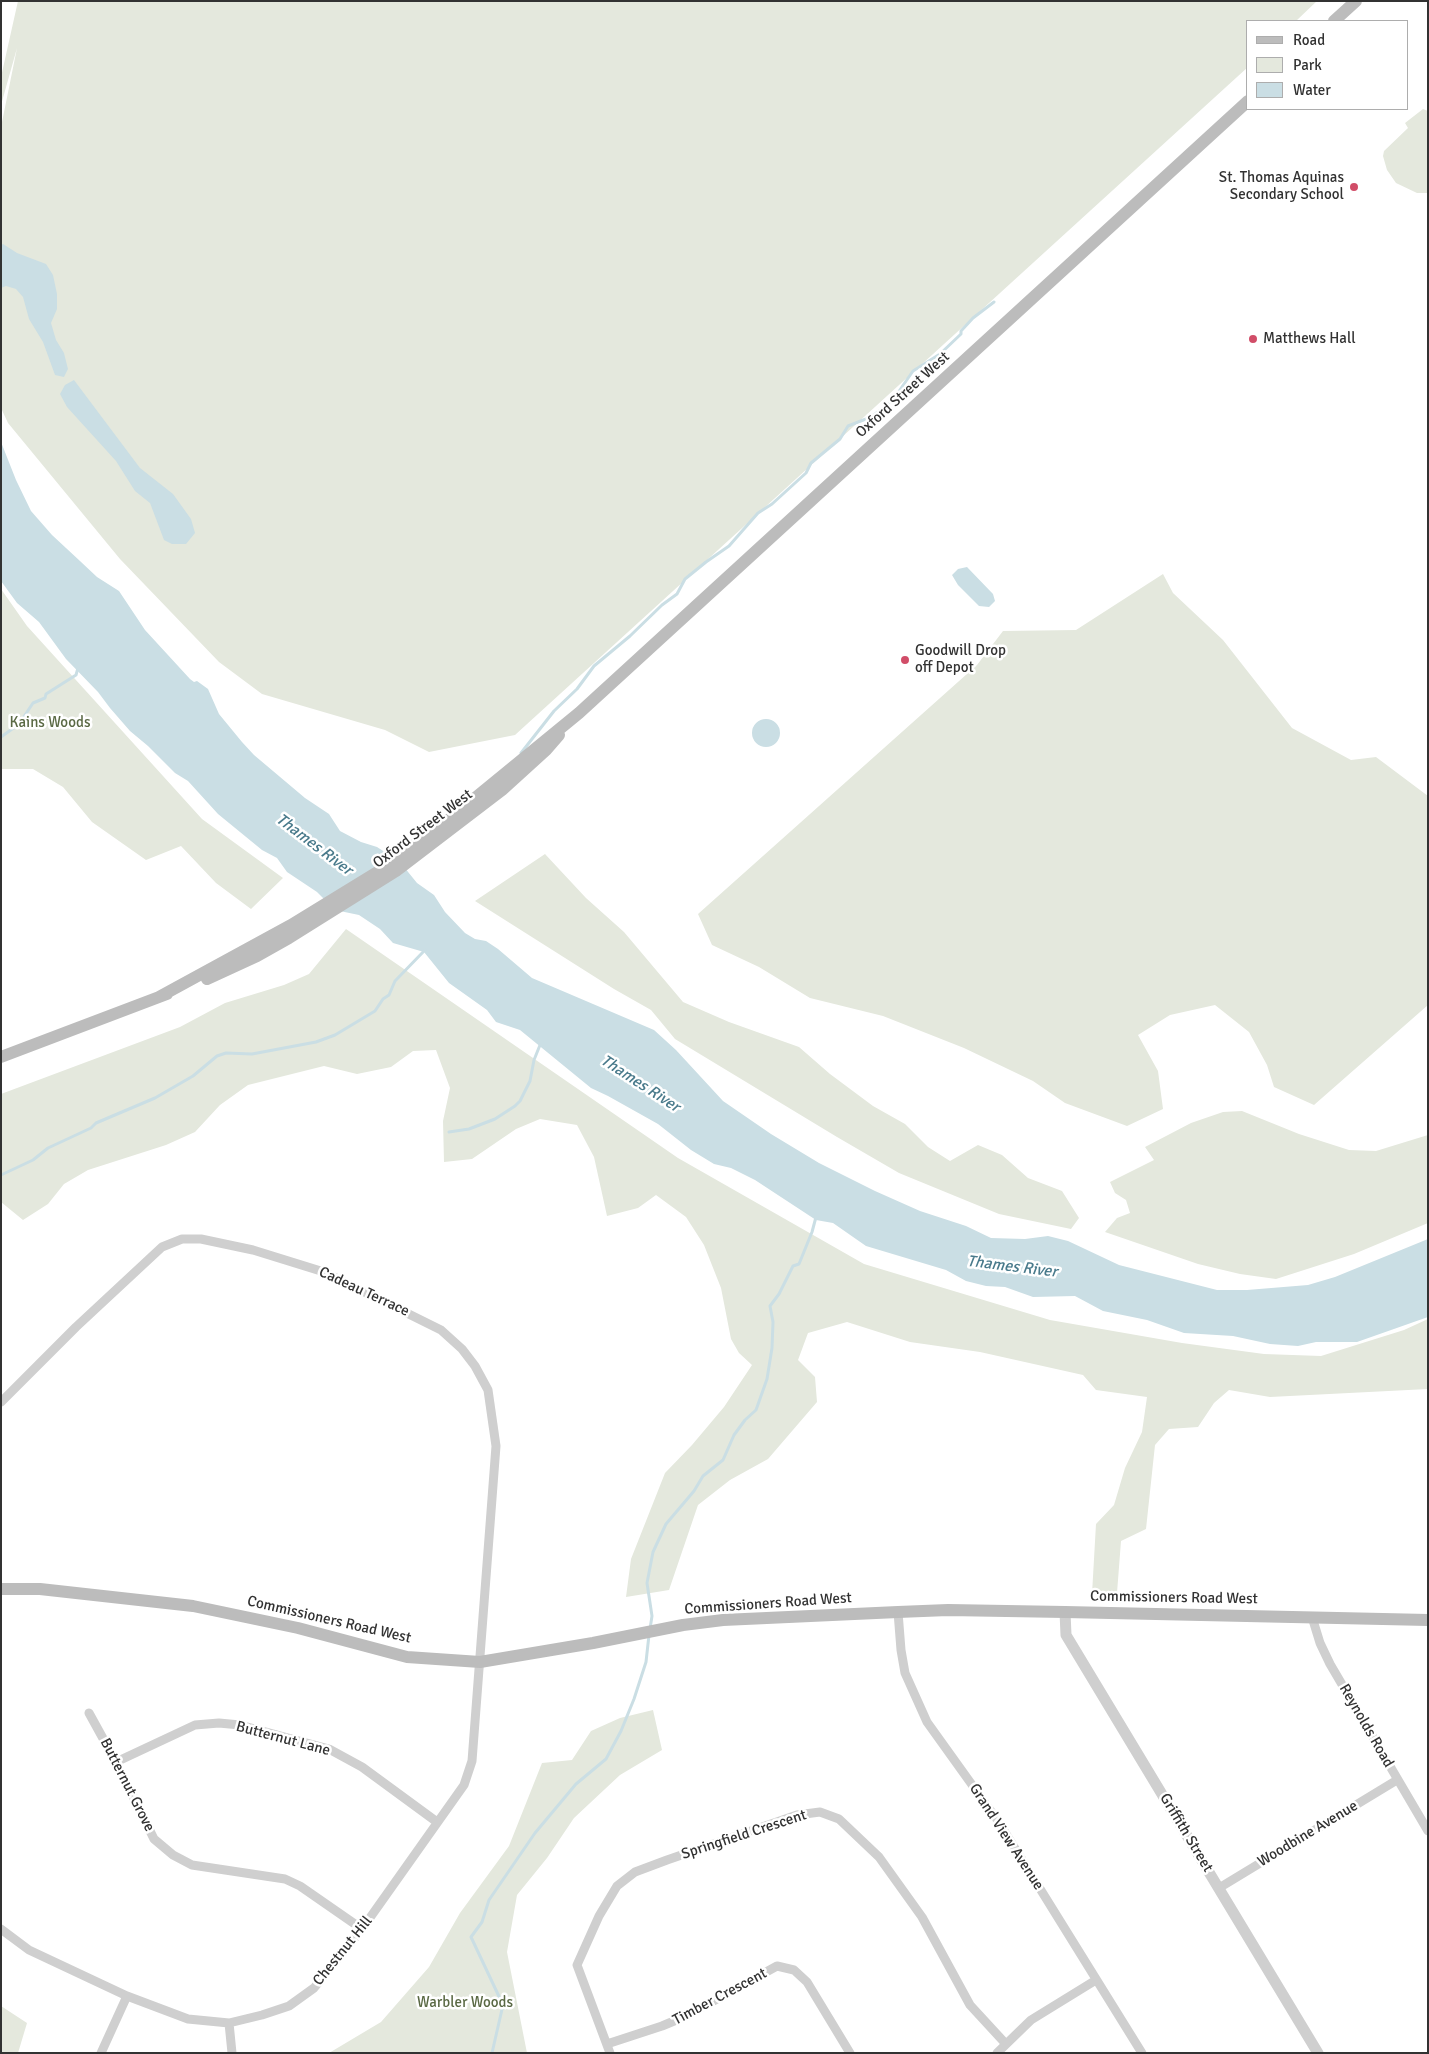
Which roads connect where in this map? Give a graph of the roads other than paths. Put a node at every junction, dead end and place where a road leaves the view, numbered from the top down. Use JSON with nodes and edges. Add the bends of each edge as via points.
{"nodes":[{"id":1,"x":1356,"y":1,"type":"edge"},
{"id":2,"x":1335,"y":20,"type":"edge"},
{"id":3,"x":1246,"y":103,"type":"edge"},
{"id":4,"x":1,"y":1057,"type":"edge"},
{"id":5,"x":1,"y":1402,"type":"edge"},
{"id":6,"x":1,"y":1589,"type":"edge"},
{"id":7,"x":898,"y":1612,"type":"junction"},
{"id":8,"x":1065,"y":1612,"type":"junction"},
{"id":9,"x":1312,"y":1618,"type":"junction"},
{"id":10,"x":1428,"y":1620,"type":"edge"},
{"id":11,"x":480,"y":1662,"type":"junction"},
{"id":12,"x":89,"y":1713,"type":"dead end"},
{"id":13,"x":116,"y":1762,"type":"junction"},
{"id":14,"x":1397,"y":1780,"type":"junction"},
{"id":15,"x":437,"y":1822,"type":"junction"},
{"id":16,"x":1428,"y":1831,"type":"edge"},
{"id":17,"x":1219,"y":1888,"type":"junction"},
{"id":18,"x":1,"y":1929,"type":"edge"},
{"id":19,"x":362,"y":1929,"type":"junction"},
{"id":20,"x":1096,"y":1980,"type":"junction"},
{"id":21,"x":127,"y":1996,"type":"junction"},
{"id":22,"x":229,"y":2023,"type":"junction"},
{"id":23,"x":1005,"y":2043,"type":"junction"},
{"id":24,"x":608,"y":2048,"type":"edge"},
{"id":25,"x":100,"y":2053,"type":"edge"},
{"id":26,"x":232,"y":2053,"type":"edge"},
{"id":27,"x":850,"y":2053,"type":"edge"},
{"id":28,"x":997,"y":2053,"type":"edge"},
{"id":29,"x":1142,"y":2053,"type":"edge"},
{"id":30,"x":1318,"y":2053,"type":"edge"}],
"edges":[{"from":1,"to":2,"type":"main road"},
{"from":3,"to":4,"type":"main road","name":"Oxford Street West","via":[[543,747],[452,817],[379,870],[254,951],[159,997]]},
{"from":5,"to":11,"type":"street","name":"Cadeau Terrace","via":[[162,1247],[182,1239],[220,1242],[324,1272],[441,1330],[475,1366],[488,1390],[493,1418],[496,1446]]},
{"from":6,"to":11,"type":"main road","name":"Commissioners Road West","via":[[40,1589],[192,1606],[298,1628],[407,1657]]},
{"from":7,"to":8,"type":"main road","name":"Commissioners Road West"},
{"from":7,"to":11,"type":"main road","name":"Commissioners Road West","via":[[723,1620]]},
{"from":7,"to":20,"type":"street","name":"Grand View Avenue","via":[[905,1673],[927,1722],[998,1821]]},
{"from":8,"to":9,"type":"main road","name":"Commissioners Road West"},
{"from":8,"to":17,"type":"street","name":"Griffith Street","via":[[1066,1635]]},
{"from":9,"to":10,"type":"main road","name":"Commissioners Road West"},
{"from":9,"to":14,"type":"street","name":"Reynolds Road","via":[[1330,1664]]},
{"from":11,"to":15,"type":"street","name":"Chestnut Hill","via":[[472,1761],[464,1785]]},
{"from":12,"to":13,"type":"street","name":"Butternut Grove"},
{"from":13,"to":15,"type":"street","name":"Butternut Lane","via":[[195,1725],[240,1725],[329,1749],[362,1767]]},
{"from":13,"to":19,"type":"street","name":"Butternut Grove","via":[[154,1839],[173,1855],[192,1865],[285,1879]]},
{"from":14,"to":16,"type":"street","name":"Reynolds Road"},
{"from":14,"to":17,"type":"street","name":"Woodbine Avenue"},
{"from":15,"to":19,"type":"street","name":"Chestnut Hill"},
{"from":17,"to":30,"type":"street","name":"Griffith Street"},
{"from":18,"to":21,"type":"street","name":"Chestnut Hill","via":[[29,1950]]},
{"from":19,"to":22,"type":"street","name":"Chestnut Hill","via":[[314,1988],[289,2006]]},
{"from":20,"to":23,"type":"street","via":[[1031,2020]]},
{"from":20,"to":29,"type":"street","name":"Grand View Avenue"},
{"from":21,"to":22,"type":"street","name":"Chestnut Hill","via":[[188,2019]]},
{"from":21,"to":25,"type":"street"},
{"from":22,"to":26,"type":"street"},
{"from":23,"to":24,"type":"street","name":"Springfield Crescent","via":[[970,2005],[922,1917],[879,1856],[839,1819],[820,1812],[797,1815],[667,1860],[635,1872],[618,1886],[599,1916],[577,1965]]},
{"from":23,"to":28,"type":"street"},
{"from":24,"to":27,"type":"street","name":"Timber Crescent","via":[[686,2016],[777,1966],[794,1970],[807,1982]]}]}
